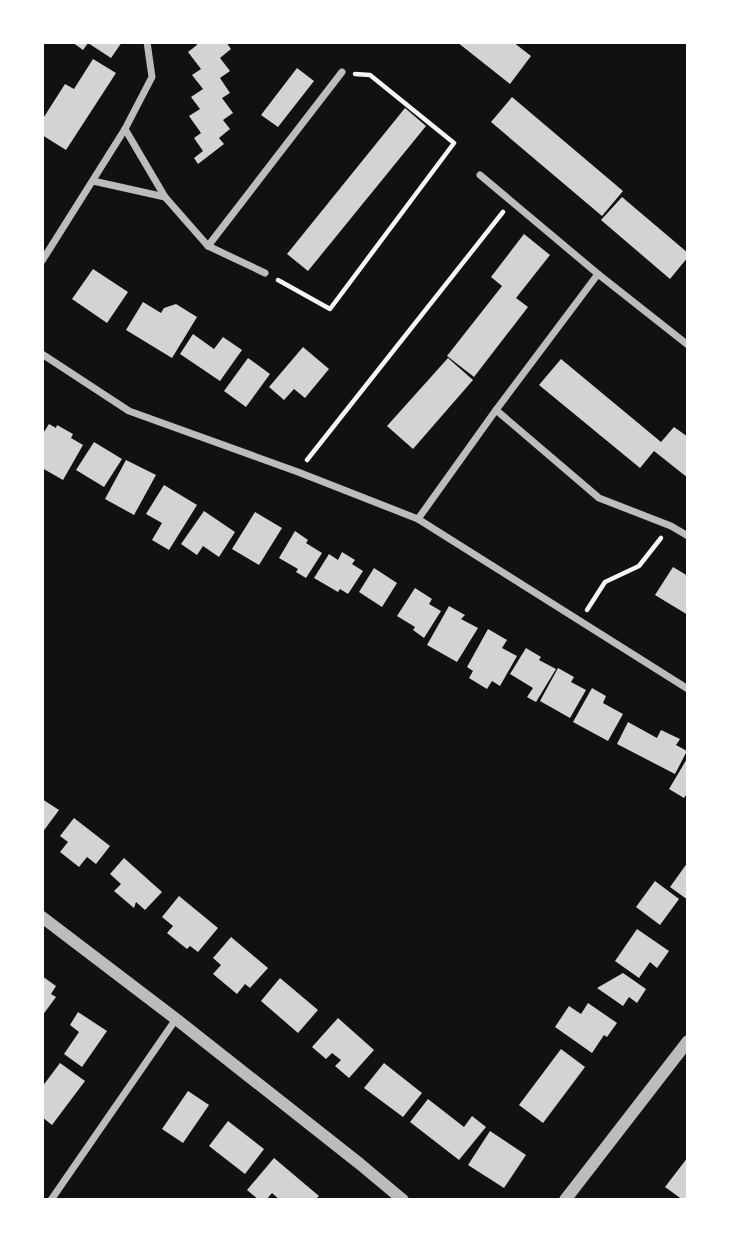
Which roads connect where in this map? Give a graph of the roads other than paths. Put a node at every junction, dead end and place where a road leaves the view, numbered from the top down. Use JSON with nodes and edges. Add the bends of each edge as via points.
{"nodes":[{"id":1,"x":148,"y":42,"type":"edge"},
{"id":2,"x":342,"y":72,"type":"road end"},
{"id":3,"x":125,"y":129,"type":"junction"},
{"id":4,"x":480,"y":175,"type":"dead end"},
{"id":5,"x":93,"y":181,"type":"junction"},
{"id":6,"x":165,"y":197,"type":"junction"},
{"id":7,"x":208,"y":246,"type":"junction"},
{"id":8,"x":42,"y":261,"type":"edge"},
{"id":9,"x":265,"y":273,"type":"road end"},
{"id":10,"x":598,"y":274,"type":"junction"},
{"id":11,"x":688,"y":345,"type":"edge"},
{"id":12,"x":42,"y":354,"type":"edge"},
{"id":13,"x":496,"y":410,"type":"junction"},
{"id":14,"x":418,"y":519,"type":"junction"},
{"id":15,"x":688,"y":536,"type":"edge"},
{"id":16,"x":688,"y":689,"type":"edge"},
{"id":17,"x":42,"y":917,"type":"edge"},
{"id":18,"x":176,"y":1020,"type":"junction"},
{"id":19,"x":688,"y":1041,"type":"edge"},
{"id":20,"x":51,"y":1200,"type":"edge"},
{"id":21,"x":402,"y":1200,"type":"edge"},
{"id":22,"x":565,"y":1200,"type":"edge"}],
"edges":[{"from":1,"to":3,"type":"street","via":[[152,76]]},
{"from":2,"to":7,"type":"street"},
{"from":3,"to":5,"type":"street"},
{"from":3,"to":6,"type":"street"},
{"from":4,"to":10,"type":"street"},
{"from":5,"to":6,"type":"street"},
{"from":5,"to":8,"type":"street"},
{"from":6,"to":7,"type":"street"},
{"from":7,"to":9,"type":"street"},
{"from":10,"to":11,"type":"street"},
{"from":10,"to":13,"type":"street"},
{"from":12,"to":14,"type":"street","via":[[129,411]]},
{"from":13,"to":14,"type":"street"},
{"from":13,"to":15,"type":"street","via":[[599,498]]},
{"from":14,"to":16,"type":"street"},
{"from":17,"to":18,"type":"street"},
{"from":18,"to":20,"type":"street"},
{"from":18,"to":21,"type":"street"},
{"from":19,"to":22,"type":"street"}]}
